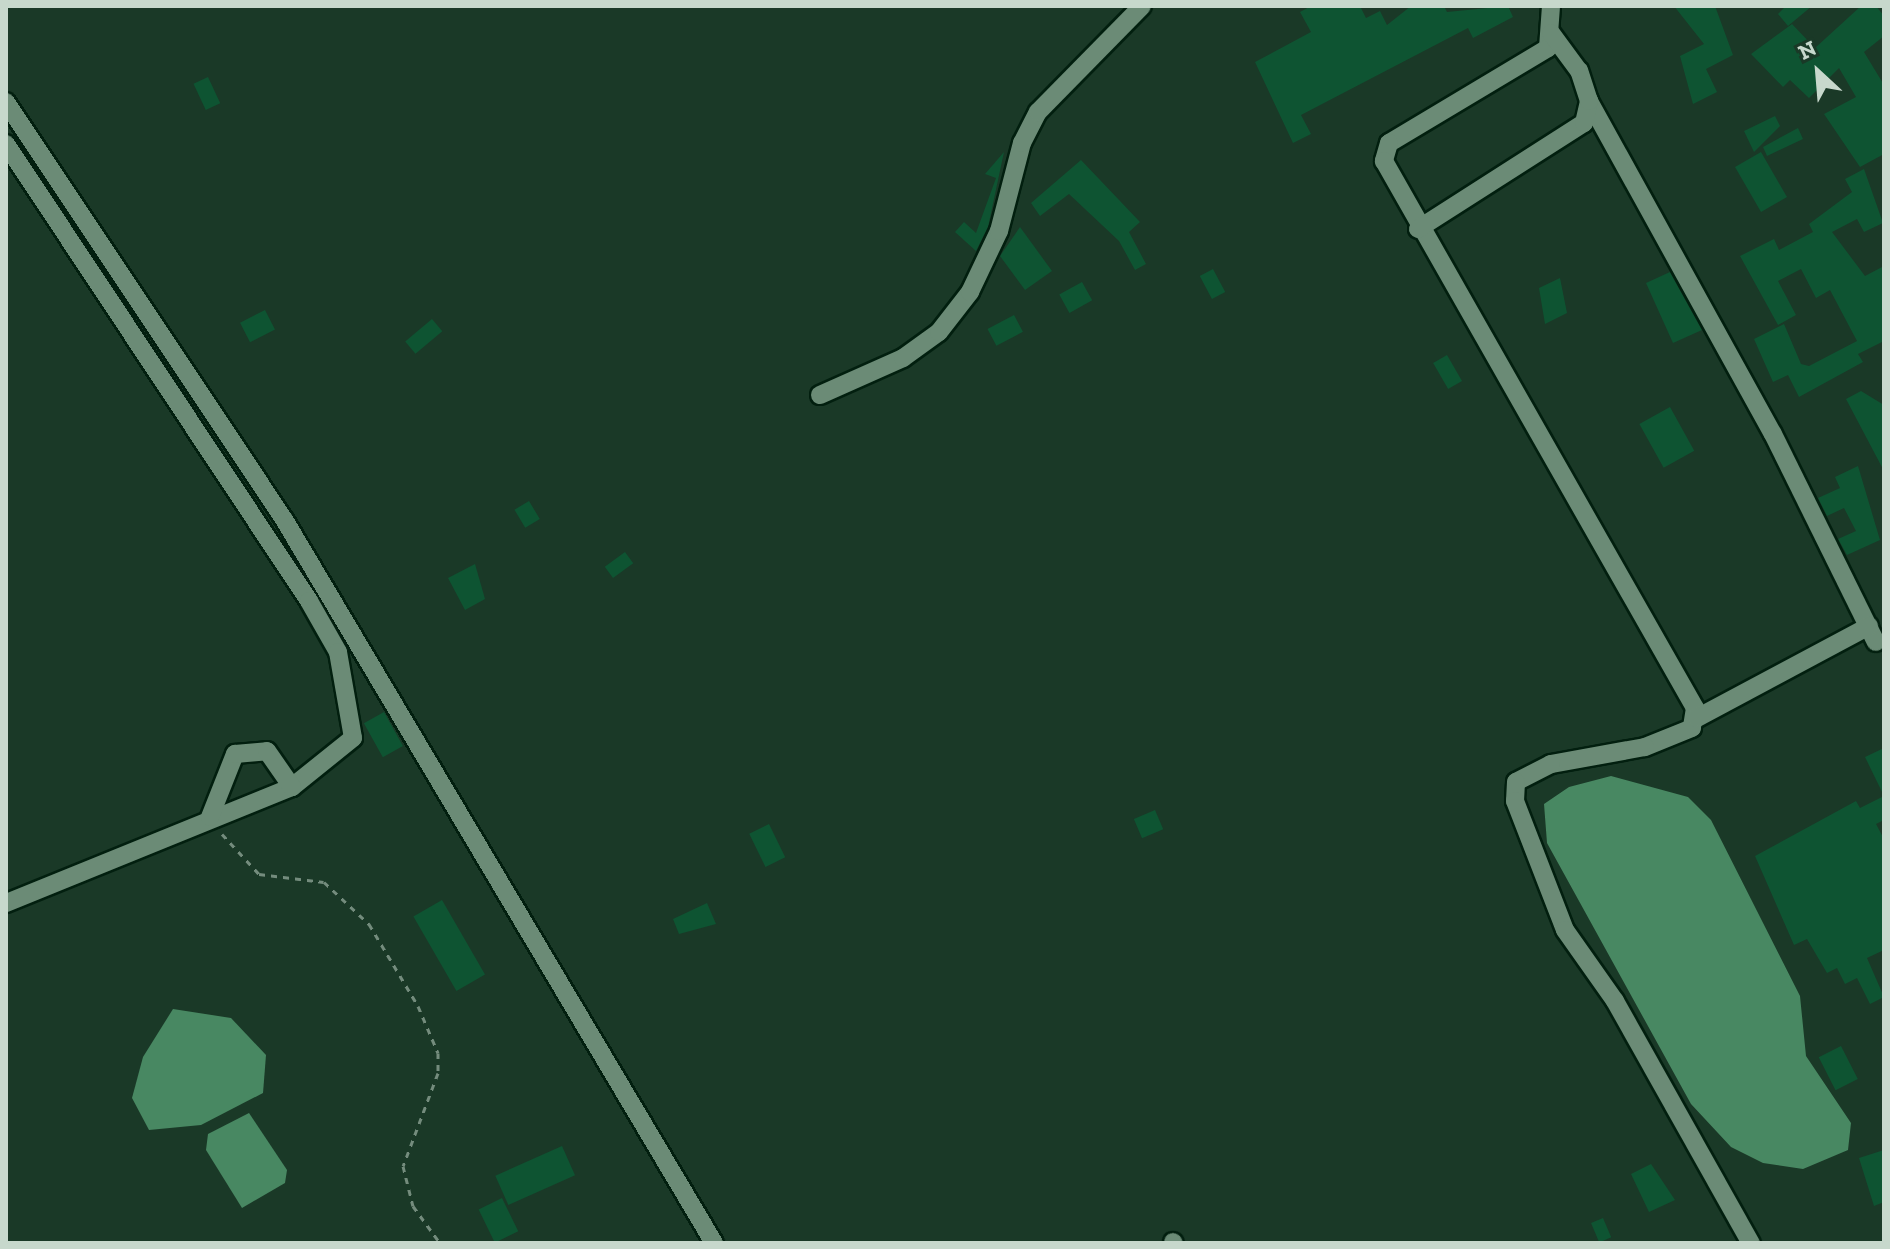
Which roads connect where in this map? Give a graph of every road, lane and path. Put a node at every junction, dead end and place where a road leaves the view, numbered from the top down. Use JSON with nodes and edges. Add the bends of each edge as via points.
{"nodes":[{"id":1,"x":1142,"y":6,"type":"edge"},
{"id":2,"x":1551,"y":6,"type":"edge"},
{"id":3,"x":1551,"y":33,"type":"junction"},
{"id":4,"x":1589,"y":101,"type":"junction"},
{"id":5,"x":6,"y":102,"type":"edge"},
{"id":6,"x":6,"y":144,"type":"edge"},
{"id":7,"x":1418,"y":229,"type":"junction"},
{"id":8,"x":820,"y":395,"type":"dead end"},
{"id":9,"x":1697,"y":718,"type":"junction"},
{"id":10,"x":292,"y":787,"type":"junction"},
{"id":11,"x":210,"y":817,"type":"junction"},
{"id":12,"x":6,"y":903,"type":"edge"},
{"id":13,"x":440,"y":1243,"type":"edge"},
{"id":14,"x":714,"y":1243,"type":"edge"},
{"id":15,"x":1751,"y":1243,"type":"edge"}],
"edges":[{"from":1,"to":8,"type":"street","via":[[1038,112],[1022,143],[999,231],[970,292],[939,332],[903,358]]},
{"from":2,"to":3,"type":"street"},
{"from":3,"to":4,"type":"street"},
{"from":3,"to":7,"type":"street","via":[[1548,48],[1494,85],[1389,143],[1384,161]]},
{"from":4,"to":7,"type":"street","via":[[1584,123]]},
{"from":4,"to":9,"type":"street","via":[[1872,634]]},
{"from":5,"to":14,"type":"street","via":[[285,521]]},
{"from":6,"to":10,"type":"street","via":[[338,652],[353,738]]},
{"from":7,"to":9,"type":"street","via":[[1522,397]]},
{"from":9,"to":15,"type":"street","via":[[1692,728],[1645,747],[1551,764],[1516,782],[1515,801],[1565,930],[1615,1001]]},
{"from":10,"to":11,"type":"street"},
{"from":10,"to":11,"type":"street","via":[[267,751],[235,754]]},
{"from":11,"to":12,"type":"street"},
{"from":11,"to":13,"type":"path","via":[[237,858],[259,874],[324,882],[369,924],[418,1006],[438,1053],[438,1073],[403,1166],[413,1206]]}]}
